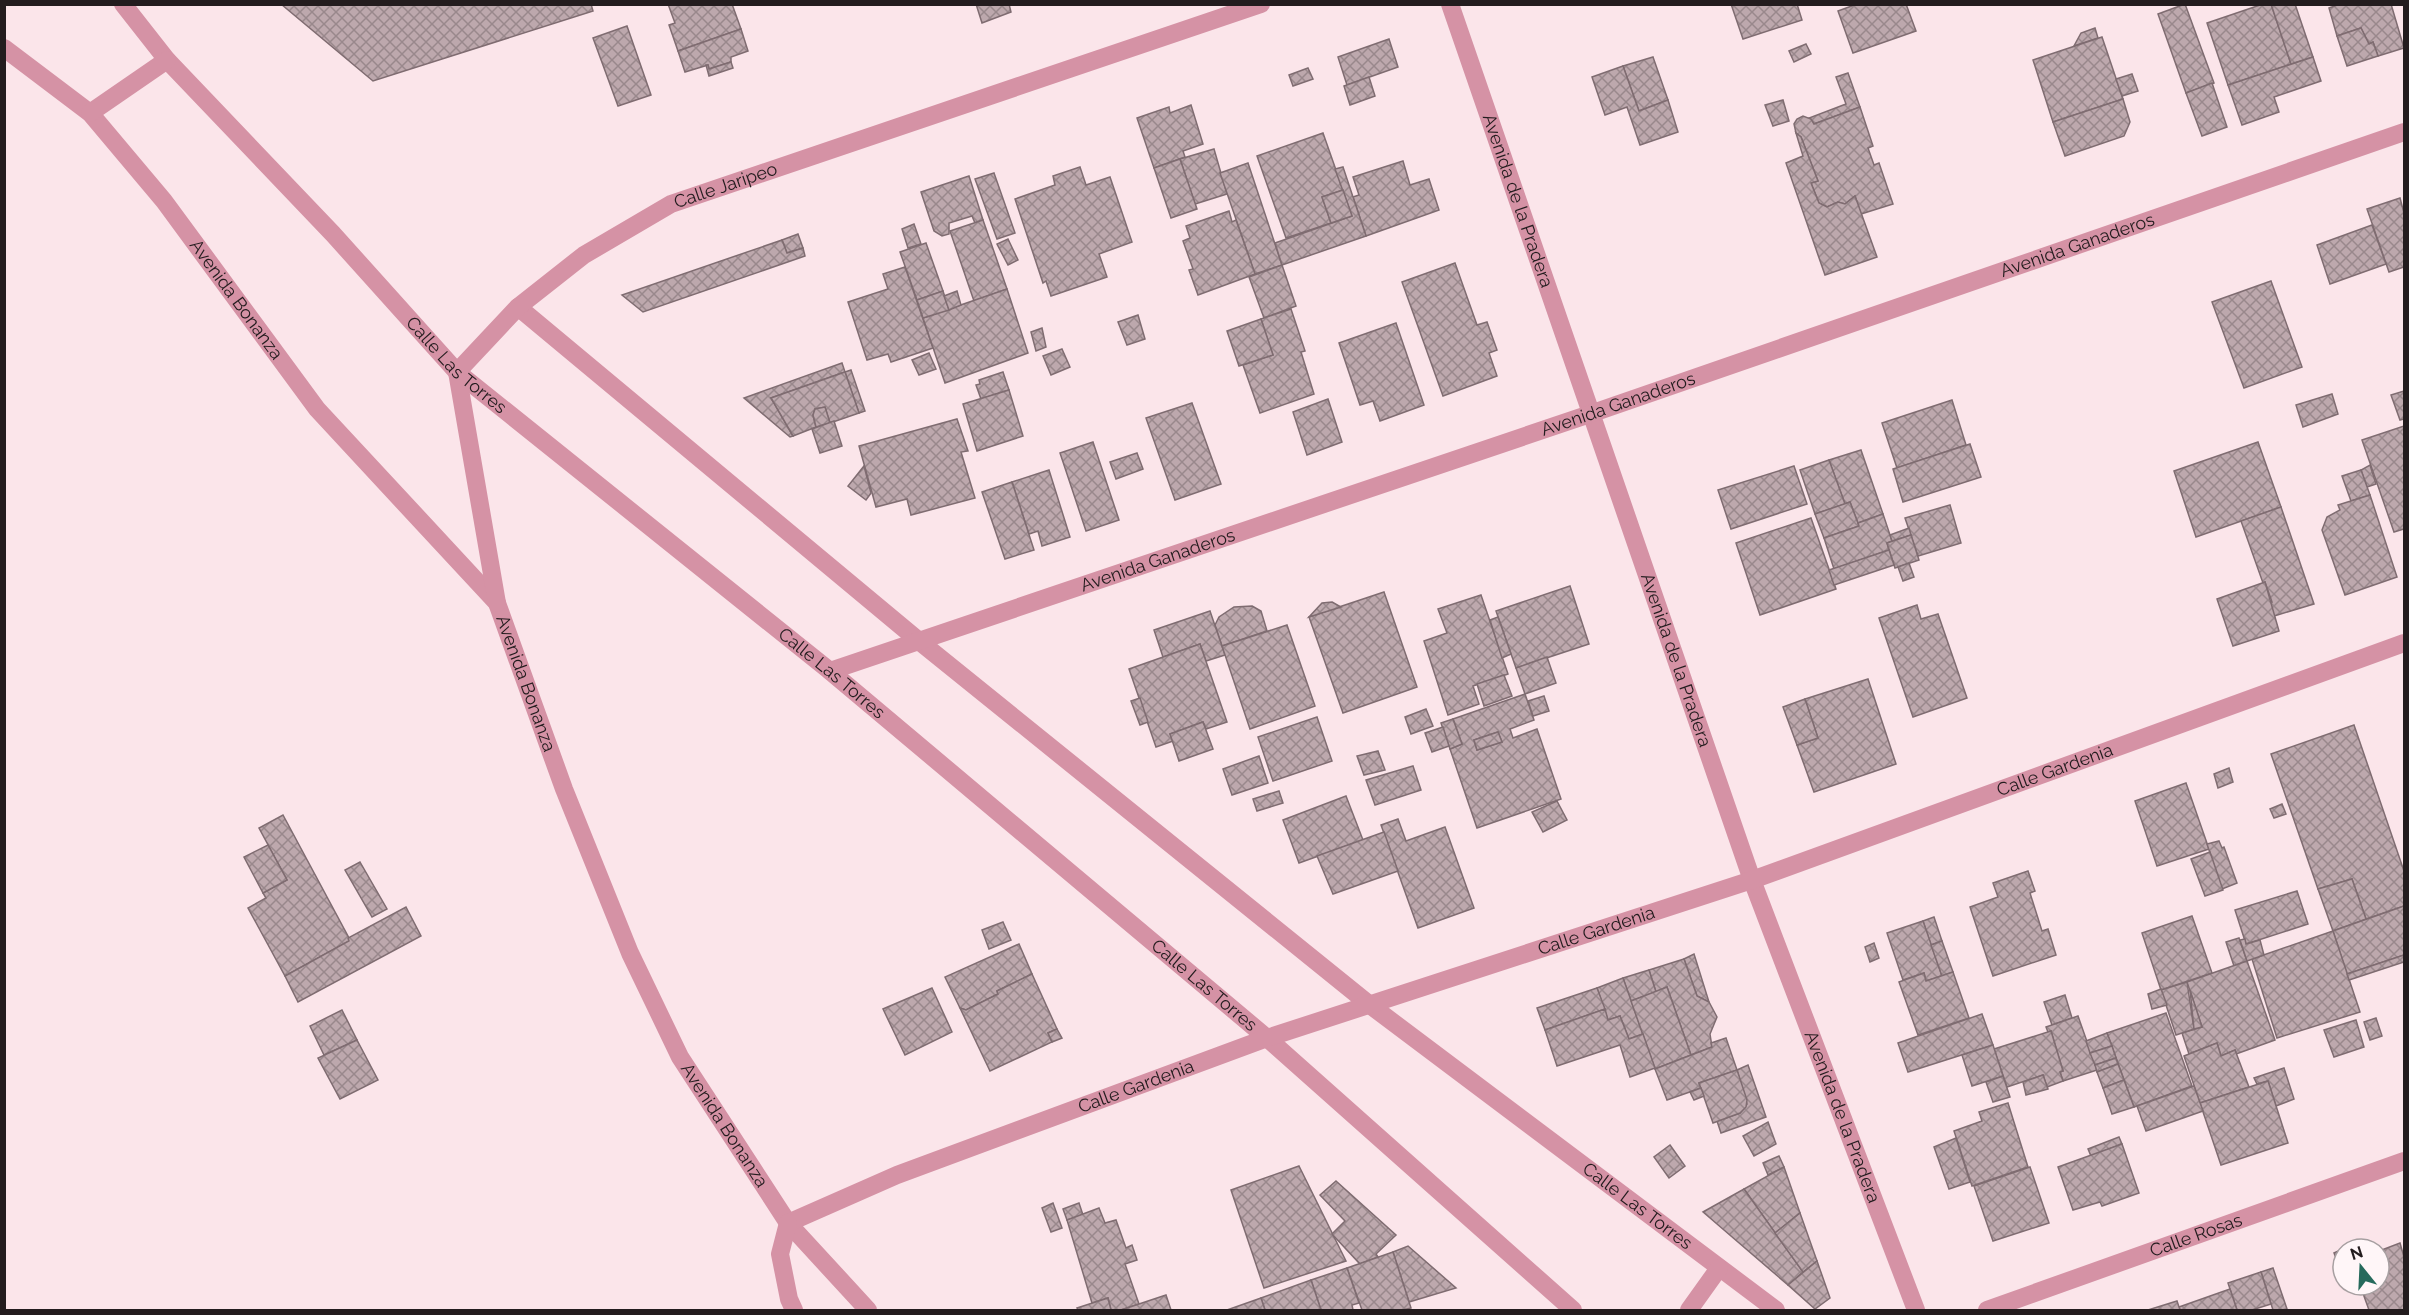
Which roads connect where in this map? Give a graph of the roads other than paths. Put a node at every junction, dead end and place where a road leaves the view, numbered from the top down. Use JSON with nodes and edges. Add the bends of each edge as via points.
{"nodes":[{"id":1,"x":123,"y":4,"type":"edge"},
{"id":2,"x":1261,"y":4,"type":"edge"},
{"id":3,"x":1450,"y":4,"type":"edge"},
{"id":4,"x":4,"y":48,"type":"edge"},
{"id":5,"x":167,"y":60,"type":"junction"},
{"id":6,"x":90,"y":113,"type":"junction"},
{"id":7,"x":2404,"y":132,"type":"edge"},
{"id":8,"x":518,"y":307,"type":"junction"},
{"id":9,"x":457,"y":372,"type":"junction"},
{"id":10,"x":1590,"y":414,"type":"junction"},
{"id":11,"x":497,"y":603,"type":"junction"},
{"id":12,"x":920,"y":641,"type":"junction"},
{"id":13,"x":2404,"y":643,"type":"edge"},
{"id":14,"x":830,"y":671,"type":"junction"},
{"id":15,"x":1752,"y":880,"type":"junction"},
{"id":16,"x":1370,"y":1005,"type":"junction"},
{"id":17,"x":1267,"y":1038,"type":"junction"},
{"id":18,"x":2404,"y":1161,"type":"edge"},
{"id":19,"x":788,"y":1223,"type":"junction"},
{"id":20,"x":1719,"y":1268,"type":"junction"},
{"id":21,"x":794,"y":1311,"type":"edge"},
{"id":22,"x":868,"y":1311,"type":"edge"},
{"id":23,"x":1573,"y":1311,"type":"edge"},
{"id":24,"x":1689,"y":1311,"type":"edge"},
{"id":25,"x":1776,"y":1311,"type":"edge"},
{"id":26,"x":1916,"y":1311,"type":"edge"},
{"id":27,"x":1987,"y":1311,"type":"edge"}],
"edges":[{"from":1,"to":5,"type":"street","name":"Calle Las Torres"},
{"from":2,"to":8,"type":"street","name":"Calle Jaripeo","via":[[671,204],[585,255]]},
{"from":3,"to":10,"type":"street","name":"Avenida de la Pradera"},
{"from":4,"to":6,"type":"street","name":"Avenida Bonanza"},
{"from":5,"to":6,"type":"street"},
{"from":5,"to":9,"type":"street","name":"Calle Las Torres","via":[[333,234]]},
{"from":6,"to":11,"type":"street","name":"Avenida Bonanza","via":[[164,201],[317,409]]},
{"from":7,"to":10,"type":"street","name":"Avenida Ganaderos"},
{"from":8,"to":9,"type":"street","name":"Calle Jaripeo"},
{"from":8,"to":12,"type":"street","name":"Calle Las Torres"},
{"from":9,"to":11,"type":"street"},
{"from":9,"to":14,"type":"street","name":"Calle Las Torres"},
{"from":10,"to":12,"type":"street","name":"Avenida Ganaderos"},
{"from":10,"to":15,"type":"street","name":"Avenida de la Pradera"},
{"from":11,"to":19,"type":"street","name":"Avenida Bonanza","via":[[564,789],[630,953],[680,1057]]},
{"from":12,"to":14,"type":"street","name":"Avenida Ganaderos"},
{"from":12,"to":16,"type":"street","name":"Calle Las Torres"},
{"from":13,"to":15,"type":"street","name":"Calle Gardenia"},
{"from":14,"to":17,"type":"street","name":"Calle Las Torres"},
{"from":15,"to":16,"type":"street","name":"Calle Gardenia"},
{"from":15,"to":26,"type":"street","name":"Avenida de la Pradera"},
{"from":16,"to":17,"type":"street","name":"Calle Gardenia"},
{"from":16,"to":20,"type":"street","name":"Calle Las Torres"},
{"from":17,"to":19,"type":"street","name":"Calle Gardenia","via":[[897,1175]]},
{"from":17,"to":23,"type":"street","name":"Calle Las Torres"},
{"from":18,"to":27,"type":"street","name":"Calle Rosas"},
{"from":19,"to":21,"type":"street","via":[[780,1254]]},
{"from":19,"to":22,"type":"street","name":"Avenida Bonanza"},
{"from":20,"to":24,"type":"street"},
{"from":20,"to":25,"type":"street","name":"Calle Las Torres"}]}
